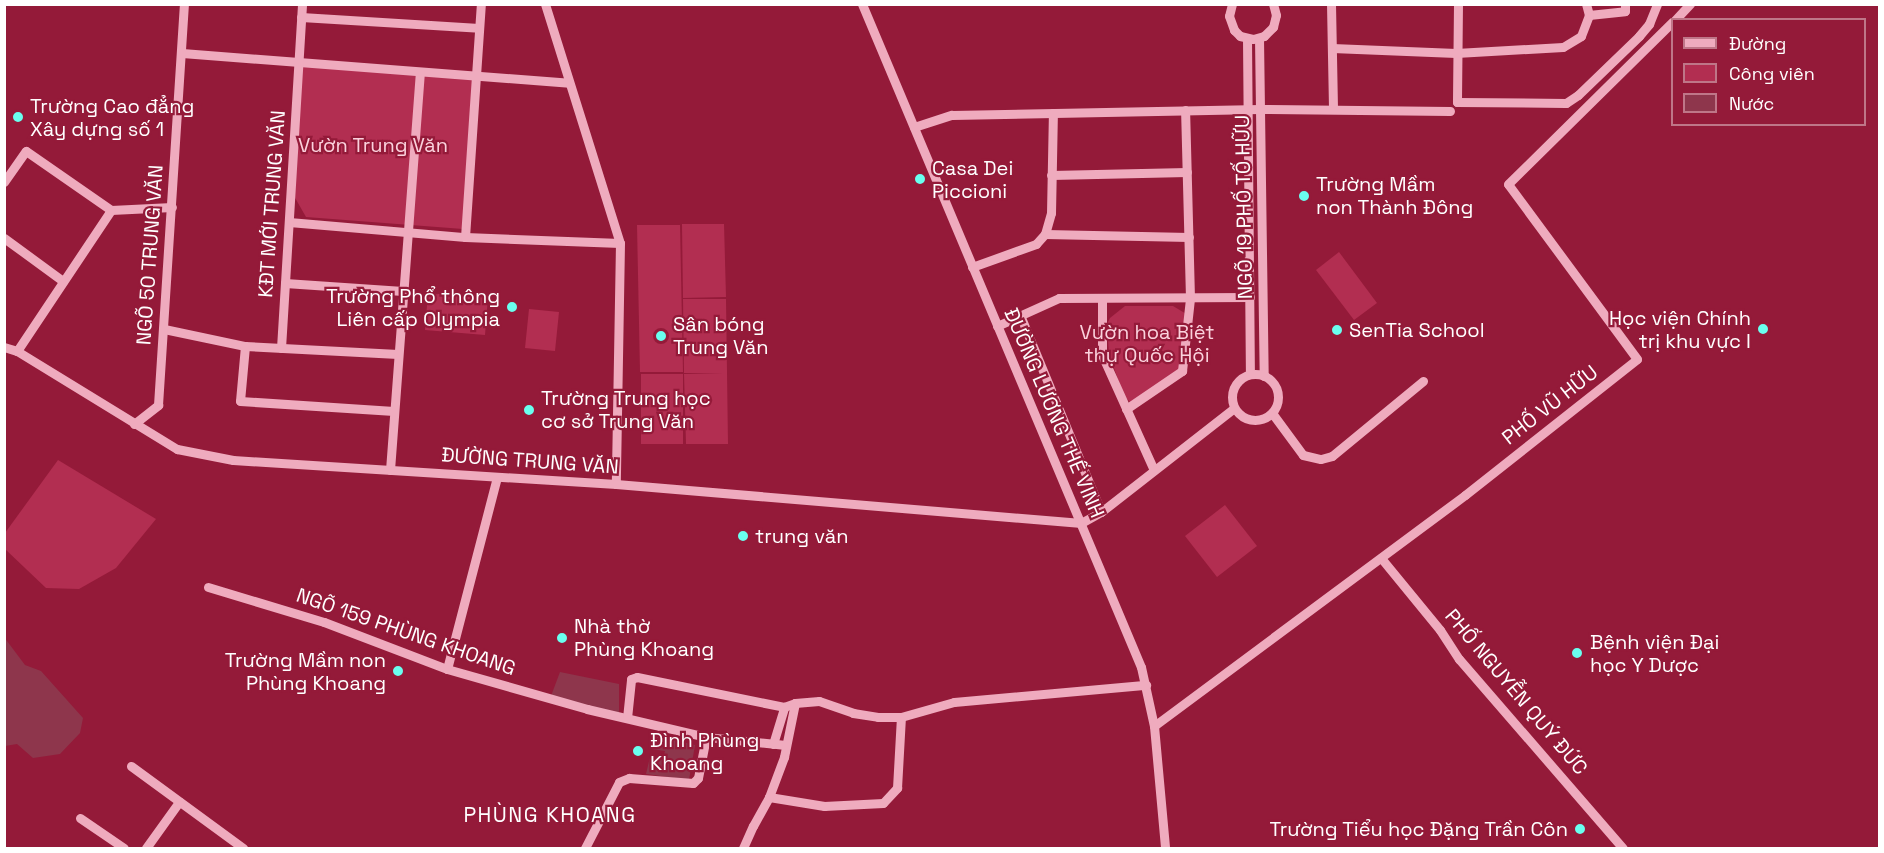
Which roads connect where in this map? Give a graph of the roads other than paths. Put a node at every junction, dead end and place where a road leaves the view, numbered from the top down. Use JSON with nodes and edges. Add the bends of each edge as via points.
{"nodes":[{"id":1,"x":184,"y":4,"type":"edge"},
{"id":2,"x":302,"y":4,"type":"edge"},
{"id":3,"x":481,"y":4,"type":"edge"},
{"id":4,"x":545,"y":4,"type":"edge"},
{"id":5,"x":862,"y":4,"type":"edge"},
{"id":6,"x":1232,"y":4,"type":"edge"},
{"id":7,"x":1273,"y":4,"type":"edge"},
{"id":8,"x":1331,"y":4,"type":"edge"},
{"id":9,"x":1458,"y":4,"type":"edge"},
{"id":10,"x":1586,"y":4,"type":"edge"},
{"id":11,"x":1625,"y":4,"type":"edge"},
{"id":12,"x":1657,"y":4,"type":"edge"},
{"id":13,"x":1690,"y":4,"type":"edge"},
{"id":14,"x":1589,"y":15,"type":"junction"},
{"id":15,"x":301,"y":17,"type":"junction"},
{"id":16,"x":1677,"y":18,"type":"edge"},
{"id":17,"x":1671,"y":24,"type":"edge"},
{"id":18,"x":479,"y":28,"type":"junction"},
{"id":19,"x":1259,"y":38,"type":"junction"},
{"id":20,"x":1247,"y":39,"type":"junction"},
{"id":21,"x":1332,"y":48,"type":"junction"},
{"id":22,"x":182,"y":53,"type":"junction"},
{"id":23,"x":1456,"y":53,"type":"junction"},
{"id":24,"x":299,"y":63,"type":"junction"},
{"id":25,"x":420,"y":72,"type":"junction"},
{"id":26,"x":476,"y":76,"type":"junction"},
{"id":27,"x":569,"y":83,"type":"junction"},
{"id":28,"x":1248,"y":109,"type":"junction"},
{"id":29,"x":1260,"y":109,"type":"junction"},
{"id":30,"x":1333,"y":109,"type":"junction"},
{"id":31,"x":1185,"y":110,"type":"junction"},
{"id":32,"x":1450,"y":111,"type":"dead end"},
{"id":33,"x":1053,"y":113,"type":"junction"},
{"id":34,"x":914,"y":127,"type":"junction"},
{"id":35,"x":1187,"y":172,"type":"junction"},
{"id":36,"x":1051,"y":175,"type":"junction"},
{"id":37,"x":4,"y":182,"type":"edge"},
{"id":38,"x":172,"y":207,"type":"junction"},
{"id":39,"x":111,"y":210,"type":"junction"},
{"id":40,"x":289,"y":222,"type":"junction"},
{"id":41,"x":408,"y":231,"type":"junction"},
{"id":42,"x":1046,"y":234,"type":"junction"},
{"id":43,"x":465,"y":237,"type":"junction"},
{"id":44,"x":1189,"y":237,"type":"junction"},
{"id":45,"x":4,"y":238,"type":"edge"},
{"id":46,"x":620,"y":243,"type":"junction"},
{"id":47,"x":972,"y":267,"type":"junction"},
{"id":48,"x":63,"y":281,"type":"junction"},
{"id":49,"x":285,"y":283,"type":"junction"},
{"id":50,"x":403,"y":291,"type":"junction"},
{"id":51,"x":1190,"y":297,"type":"junction"},
{"id":52,"x":1250,"y":297,"type":"junction"},
{"id":53,"x":1102,"y":298,"type":"junction"},
{"id":54,"x":1020,"y":315,"type":"junction"},
{"id":55,"x":997,"y":326,"type":"junction"},
{"id":56,"x":164,"y":330,"type":"junction"},
{"id":57,"x":246,"y":346,"type":"junction"},
{"id":58,"x":4,"y":347,"type":"edge"},
{"id":59,"x":281,"y":348,"type":"junction"},
{"id":60,"x":17,"y":351,"type":"junction"},
{"id":61,"x":398,"y":354,"type":"junction"},
{"id":62,"x":1250,"y":375,"type":"junction"},
{"id":63,"x":1264,"y":376,"type":"junction"},
{"id":64,"x":1423,"y":381,"type":"dead end"},
{"id":65,"x":1234,"y":408,"type":"junction"},
{"id":66,"x":1126,"y":409,"type":"junction"},
{"id":67,"x":394,"y":411,"type":"junction"},
{"id":68,"x":1272,"y":413,"type":"junction"},
{"id":69,"x":134,"y":424,"type":"junction"},
{"id":70,"x":390,"y":470,"type":"junction"},
{"id":71,"x":1154,"y":470,"type":"junction"},
{"id":72,"x":497,"y":477,"type":"junction"},
{"id":73,"x":616,"y":484,"type":"junction"},
{"id":74,"x":1101,"y":512,"type":"junction"},
{"id":75,"x":1081,"y":523,"type":"junction"},
{"id":76,"x":1381,"y":558,"type":"junction"},
{"id":77,"x":208,"y":586,"type":"dead end"},
{"id":78,"x":447,"y":669,"type":"junction"},
{"id":79,"x":1146,"y":685,"type":"junction"},
{"id":80,"x":795,"y":703,"type":"junction"},
{"id":81,"x":784,"y":707,"type":"junction"},
{"id":82,"x":901,"y":717,"type":"junction"},
{"id":83,"x":627,"y":718,"type":"junction"},
{"id":84,"x":1154,"y":726,"type":"junction"},
{"id":85,"x":706,"y":737,"type":"junction"},
{"id":86,"x":773,"y":744,"type":"junction"},
{"id":87,"x":786,"y":745,"type":"junction"},
{"id":88,"x":131,"y":766,"type":"dead end"},
{"id":89,"x":770,"y":797,"type":"junction"},
{"id":90,"x":179,"y":802,"type":"junction"},
{"id":91,"x":80,"y":818,"type":"dead end"},
{"id":92,"x":124,"y":849,"type":"edge"},
{"id":93,"x":146,"y":849,"type":"edge"},
{"id":94,"x":243,"y":849,"type":"edge"},
{"id":95,"x":585,"y":849,"type":"edge"},
{"id":96,"x":743,"y":849,"type":"edge"},
{"id":97,"x":1165,"y":849,"type":"edge"},
{"id":98,"x":1623,"y":849,"type":"edge"}],
"edges":[{"from":1,"to":22,"type":"street","name":"NGÕ 50 TRUNG VĂN"},
{"from":2,"to":15,"type":"street","name":"KĐT MỚI TRUNG VĂN"},
{"from":3,"to":18,"type":"street"},
{"from":4,"to":27,"type":"street"},
{"from":5,"to":34,"type":"street","name":"ĐƯỜNG LƯƠNG THẾ VINH"},
{"from":6,"to":20,"type":"street","via":[[1230,24]]},
{"from":7,"to":19,"type":"street","via":[[1273,27]]},
{"from":8,"to":21,"type":"street"},
{"from":9,"to":23,"type":"street"},
{"from":10,"to":14,"type":"street"},
{"from":11,"to":14,"type":"street","via":[[1625,11]]},
{"from":12,"to":23,"type":"street","via":[[1639,36],[1566,103],[1457,102]]},
{"from":13,"to":16,"type":"street","name":"PHỐ VŨ HỮU"},
{"from":14,"to":23,"type":"street","via":[[1581,36],[1563,47]]},
{"from":15,"to":18,"type":"street"},
{"from":15,"to":24,"type":"street","name":"KĐT MỚI TRUNG VĂN"},
{"from":17,"to":76,"type":"street","name":"PHỐ VŨ HỮU","via":[[1508,184],[1637,359]]},
{"from":18,"to":26,"type":"street"},
{"from":19,"to":20,"type":"street"},
{"from":19,"to":29,"type":"street","name":"NGÕ 19 PHỐ TỐ HỮU"},
{"from":20,"to":28,"type":"street","name":"NGÕ 19 PHỐ TỐ HỮU"},
{"from":21,"to":23,"type":"street"},
{"from":21,"to":30,"type":"street"},
{"from":22,"to":24,"type":"street"},
{"from":22,"to":38,"type":"street","name":"NGÕ 50 TRUNG VĂN"},
{"from":24,"to":25,"type":"street"},
{"from":24,"to":40,"type":"street","name":"KĐT MỚI TRUNG VĂN"},
{"from":25,"to":26,"type":"street"},
{"from":25,"to":41,"type":"street"},
{"from":26,"to":27,"type":"street"},
{"from":26,"to":43,"type":"street"},
{"from":27,"to":46,"type":"street"},
{"from":28,"to":29,"type":"street"},
{"from":28,"to":31,"type":"street"},
{"from":28,"to":52,"type":"street","name":"NGÕ 19 PHỐ TỐ HỮU"},
{"from":29,"to":30,"type":"street"},
{"from":29,"to":63,"type":"street","name":"NGÕ 19 PHỐ TỐ HỮU"},
{"from":30,"to":32,"type":"street"},
{"from":31,"to":33,"type":"street"},
{"from":31,"to":35,"type":"street"},
{"from":33,"to":34,"type":"street","via":[[952,115]]},
{"from":33,"to":36,"type":"street"},
{"from":34,"to":47,"type":"street","name":"ĐƯỜNG LƯƠNG THẾ VINH"},
{"from":35,"to":36,"type":"street"},
{"from":35,"to":44,"type":"street"},
{"from":36,"to":42,"type":"street","via":[[1051,213]]},
{"from":37,"to":39,"type":"street","via":[[26,151]]},
{"from":38,"to":39,"type":"street"},
{"from":38,"to":56,"type":"street","name":"NGÕ 50 TRUNG VĂN"},
{"from":39,"to":48,"type":"street"},
{"from":40,"to":41,"type":"street"},
{"from":40,"to":49,"type":"street","name":"KĐT MỚI TRUNG VĂN"},
{"from":41,"to":43,"type":"street"},
{"from":41,"to":50,"type":"street"},
{"from":42,"to":44,"type":"street"},
{"from":42,"to":47,"type":"street","via":[[1036,244]]},
{"from":43,"to":46,"type":"street"},
{"from":44,"to":51,"type":"street"},
{"from":45,"to":48,"type":"street"},
{"from":46,"to":73,"type":"street"},
{"from":47,"to":55,"type":"street","name":"ĐƯỜNG LƯƠNG THẾ VINH"},
{"from":48,"to":60,"type":"street"},
{"from":49,"to":50,"type":"street"},
{"from":49,"to":59,"type":"street","name":"KĐT MỚI TRUNG VĂN"},
{"from":50,"to":61,"type":"street"},
{"from":51,"to":52,"type":"street"},
{"from":51,"to":53,"type":"street"},
{"from":51,"to":66,"type":"street","via":[[1182,371]]},
{"from":52,"to":62,"type":"street","name":"NGÕ 19 PHỐ TỐ HỮU"},
{"from":53,"to":54,"type":"street","via":[[1059,298]]},
{"from":53,"to":66,"type":"street","via":[[1102,355]]},
{"from":54,"to":55,"type":"street"},
{"from":54,"to":74,"type":"street"},
{"from":55,"to":75,"type":"street","name":"ĐƯỜNG LƯƠNG THẾ VINH"},
{"from":56,"to":57,"type":"street"},
{"from":56,"to":69,"type":"street","name":"NGÕ 50 TRUNG VĂN","via":[[158,405]]},
{"from":57,"to":59,"type":"street"},
{"from":57,"to":67,"type":"street","via":[[240,401]]},
{"from":58,"to":60,"type":"street","name":"ĐƯỜNG TRUNG VĂN"},
{"from":59,"to":61,"type":"street"},
{"from":60,"to":69,"type":"street","name":"ĐƯỜNG TRUNG VĂN"},
{"from":61,"to":67,"type":"street"},
{"from":62,"to":63,"type":"street"},
{"from":62,"to":65,"type":"street","via":[[1235,385],[1231,396]]},
{"from":63,"to":68,"type":"street","via":[[1277,388],[1279,397]]},
{"from":64,"to":68,"type":"street","via":[[1332,456],[1321,459],[1303,456]]},
{"from":65,"to":68,"type":"street","via":[[1248,420],[1256,421]]},
{"from":65,"to":71,"type":"street"},
{"from":66,"to":71,"type":"street"},
{"from":67,"to":70,"type":"street"},
{"from":69,"to":70,"type":"street","name":"ĐƯỜNG TRUNG VĂN","via":[[177,449],[233,460]]},
{"from":70,"to":72,"type":"street","name":"ĐƯỜNG TRUNG VĂN"},
{"from":71,"to":74,"type":"street"},
{"from":72,"to":73,"type":"street","name":"ĐƯỜNG TRUNG VĂN"},
{"from":72,"to":78,"type":"street"},
{"from":73,"to":75,"type":"street","name":"ĐƯỜNG TRUNG VĂN"},
{"from":74,"to":75,"type":"street"},
{"from":75,"to":79,"type":"street","name":"ĐƯỜNG LƯƠNG THẾ VINH","via":[[1133,644]]},
{"from":76,"to":84,"type":"street","name":"PHỐ VŨ HỮU"},
{"from":76,"to":98,"type":"street","name":"PHỐ NGUYỄN QUÝ ĐỨC","via":[[1459,659]]},
{"from":77,"to":78,"type":"street","name":"NGÕ 159 PHÙNG KHOANG","via":[[324,622]]},
{"from":78,"to":83,"type":"street","name":"NGÕ 159 PHÙNG KHOANG"},
{"from":79,"to":82,"type":"street","via":[[954,702]]},
{"from":79,"to":84,"type":"street","name":"ĐƯỜNG LƯƠNG THẾ VINH"},
{"from":80,"to":81,"type":"street"},
{"from":80,"to":82,"type":"street","via":[[819,702],[853,713]]},
{"from":80,"to":87,"type":"street"},
{"from":81,"to":83,"type":"street","via":[[637,677],[632,679]]},
{"from":81,"to":86,"type":"street"},
{"from":82,"to":89,"type":"street","via":[[897,788],[883,803],[824,806]]},
{"from":83,"to":85,"type":"street","name":"NGÕ 159 PHÙNG KHOANG"},
{"from":84,"to":97,"type":"street","name":"ĐƯỜNG LƯƠNG THẾ VINH"},
{"from":85,"to":86,"type":"street","name":"NGÕ 159 PHÙNG KHOANG"},
{"from":85,"to":95,"type":"street","via":[[698,778],[693,783],[629,778],[619,782]]},
{"from":86,"to":87,"type":"street","name":"NGÕ 159 PHÙNG KHOANG"},
{"from":87,"to":89,"type":"street"},
{"from":88,"to":90,"type":"street"},
{"from":89,"to":96,"type":"street"},
{"from":90,"to":93,"type":"street"},
{"from":90,"to":94,"type":"street"},
{"from":91,"to":92,"type":"street"}]}
